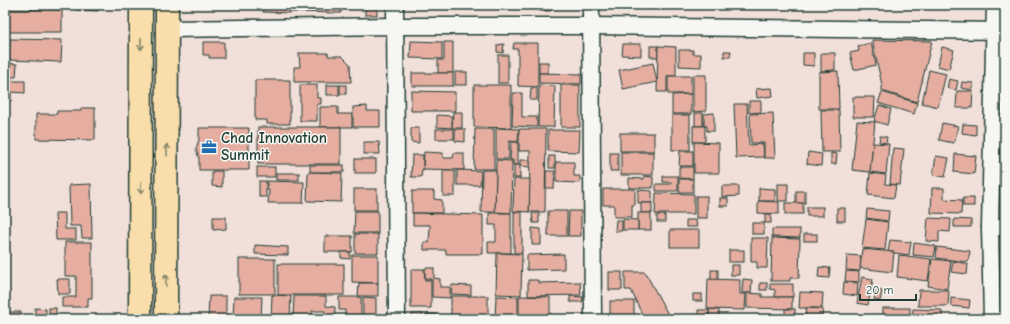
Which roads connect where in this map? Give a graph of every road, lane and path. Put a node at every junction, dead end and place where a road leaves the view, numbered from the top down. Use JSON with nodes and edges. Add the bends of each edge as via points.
{"nodes":[{"id":1,"x":141,"y":5,"type":"edge"},
{"id":2,"x":167,"y":5,"type":"edge"},
{"id":3,"x":395,"y":5,"type":"edge"},
{"id":4,"x":591,"y":5,"type":"edge"},
{"id":5,"x":995,"y":5,"type":"edge"},
{"id":6,"x":395,"y":26,"type":"junction"},
{"id":7,"x":591,"y":26,"type":"junction"},
{"id":8,"x":167,"y":29,"type":"junction"},
{"id":9,"x":1000,"y":31,"type":"edge"},
{"id":10,"x":997,"y":227,"type":"edge"},
{"id":11,"x":140,"y":319,"type":"edge"},
{"id":12,"x":166,"y":319,"type":"edge"},
{"id":13,"x":397,"y":319,"type":"edge"},
{"id":14,"x":593,"y":319,"type":"edge"},
{"id":15,"x":992,"y":319,"type":"edge"}],
"edges":[{"from":1,"to":11,"type":"main road","one_way":true},
{"from":2,"to":8,"type":"main road"},
{"from":3,"to":6,"type":"street"},
{"from":4,"to":7,"type":"street"},
{"from":5,"to":9,"type":"street"},
{"from":6,"to":7,"type":"street"},
{"from":6,"to":8,"type":"street"},
{"from":6,"to":13,"type":"street"},
{"from":7,"to":9,"type":"street"},
{"from":7,"to":14,"type":"street"},
{"from":12,"to":8,"type":"main road","one_way":true},
{"from":9,"to":10,"type":"street"},
{"from":10,"to":15,"type":"street"}]}
